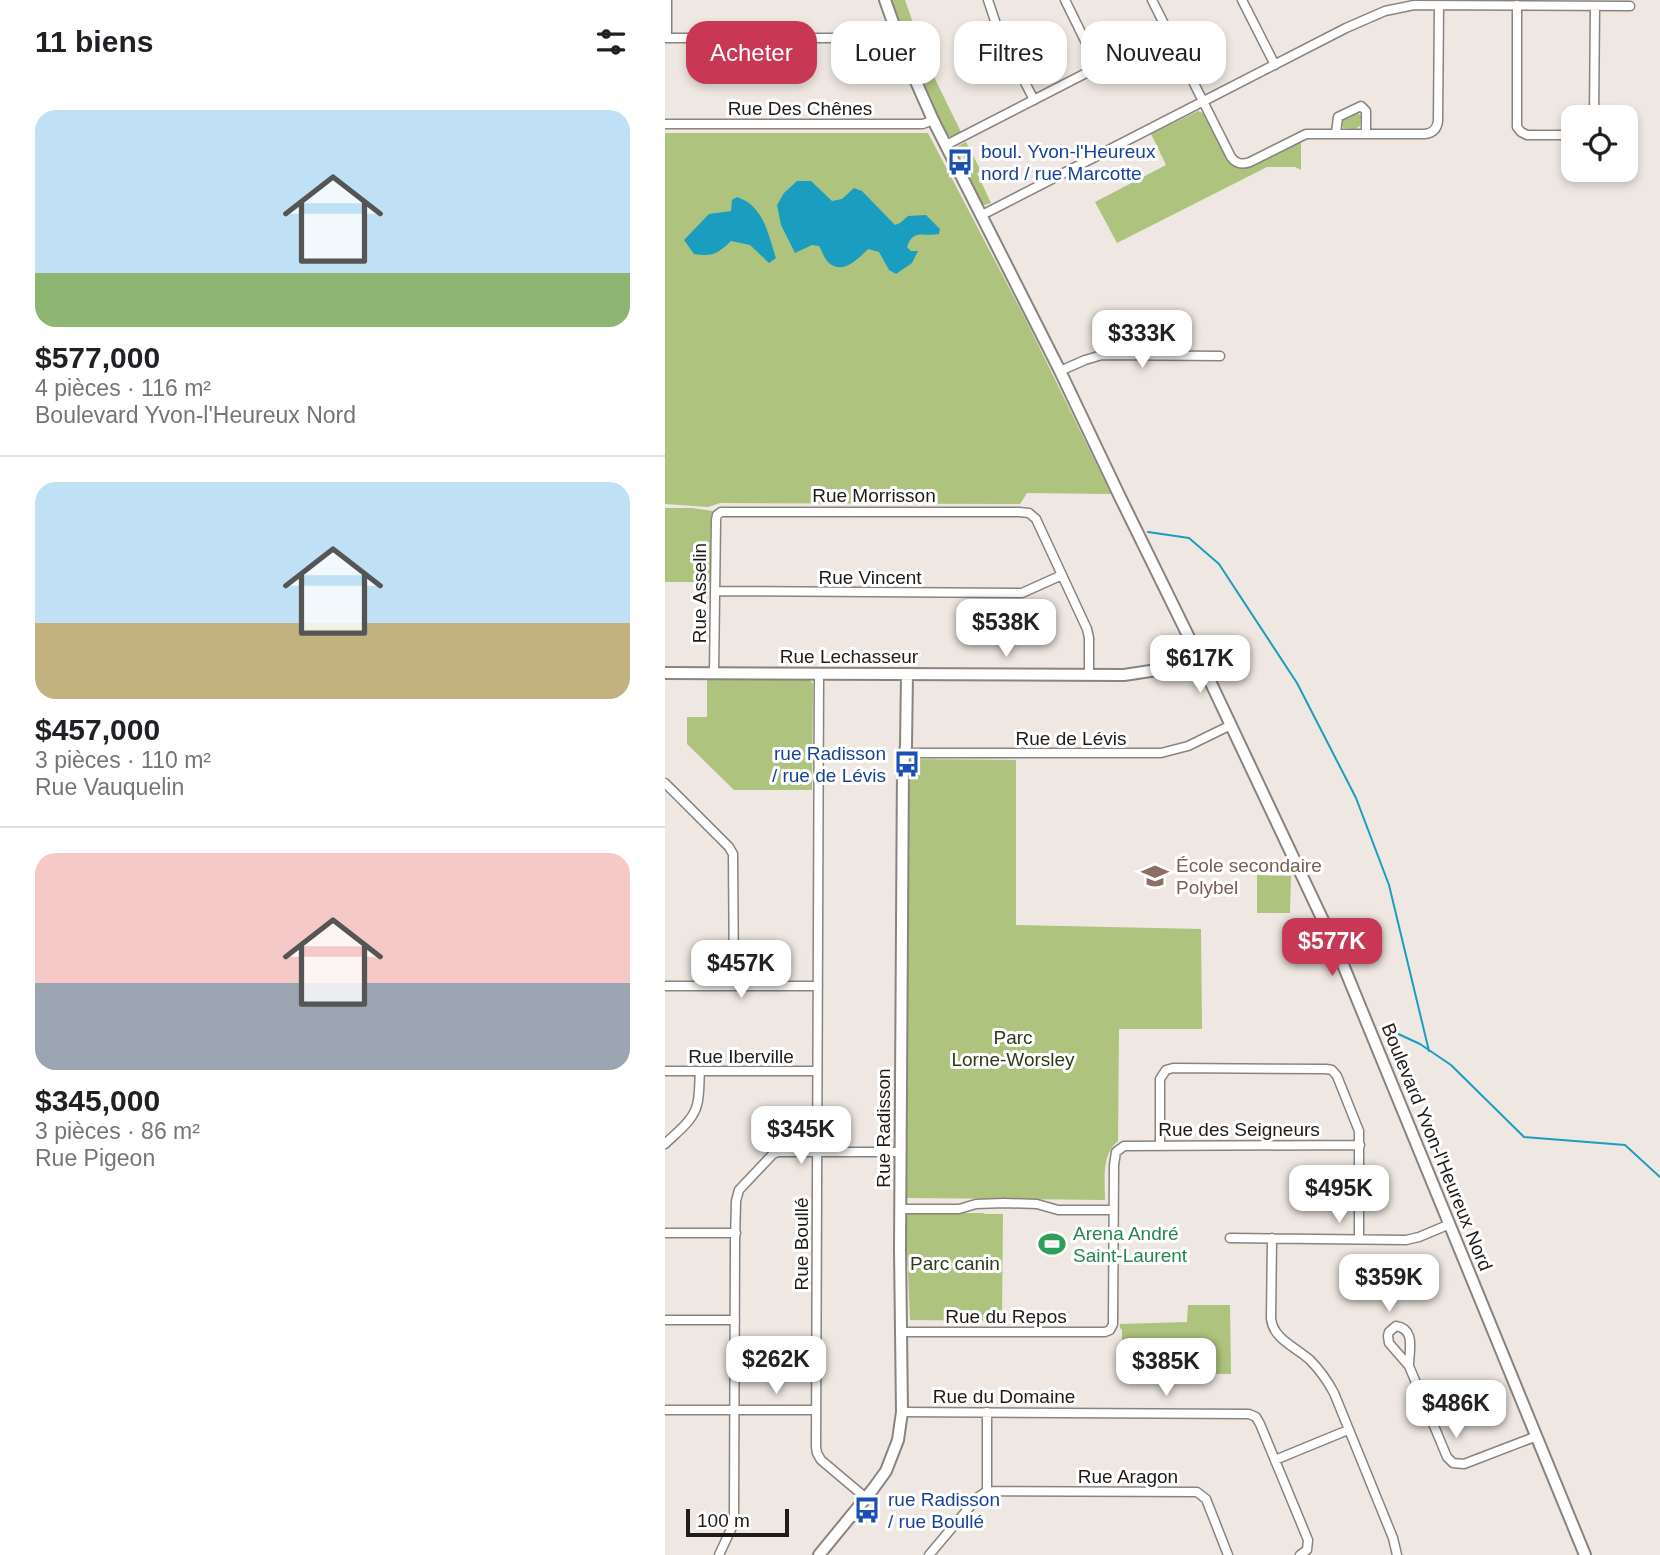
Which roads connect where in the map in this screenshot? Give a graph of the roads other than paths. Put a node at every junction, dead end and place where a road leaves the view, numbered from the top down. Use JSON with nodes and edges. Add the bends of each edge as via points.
{"nodes":[{"id":1,"x":667,"y":0,"type":"edge"},
{"id":2,"x":885,"y":0,"type":"edge"},
{"id":3,"x":988,"y":0,"type":"edge"},
{"id":4,"x":1065,"y":0,"type":"edge"},
{"id":5,"x":1152,"y":0,"type":"edge"},
{"id":6,"x":1242,"y":0,"type":"edge"},
{"id":7,"x":1439,"y":5,"type":"junction"},
{"id":8,"x":1517,"y":5,"type":"junction"},
{"id":9,"x":1595,"y":6,"type":"junction"},
{"id":10,"x":1630,"y":6,"type":"dead end"},
{"id":11,"x":892,"y":21,"type":"edge"},
{"id":12,"x":1163,"y":21,"type":"edge"},
{"id":13,"x":1081,"y":32,"type":"edge"},
{"id":14,"x":666,"y":38,"type":"edge"},
{"id":15,"x":831,"y":38,"type":"edge"},
{"id":16,"x":1275,"y":65,"type":"junction"},
{"id":17,"x":1081,"y":75,"type":"edge"},
{"id":18,"x":918,"y":84,"type":"edge"},
{"id":19,"x":1194,"y":84,"type":"edge"},
{"id":20,"x":1034,"y":100,"type":"junction"},
{"id":21,"x":1203,"y":102,"type":"junction"},
{"id":22,"x":1594,"y":105,"type":"edge"},
{"id":23,"x":933,"y":120,"type":"junction"},
{"id":24,"x":665,"y":124,"type":"edge"},
{"id":25,"x":1336,"y":133,"type":"junction"},
{"id":26,"x":1366,"y":134,"type":"junction"},
{"id":27,"x":1561,"y":135,"type":"edge"},
{"id":28,"x":946,"y":145,"type":"junction"},
{"id":29,"x":982,"y":215,"type":"junction"},
{"id":30,"x":1220,"y":356,"type":"dead end"},
{"id":31,"x":1061,"y":371,"type":"junction"},
{"id":32,"x":718,"y":513,"type":"joint"},
{"id":33,"x":1062,"y":575,"type":"junction"},
{"id":34,"x":716,"y":591,"type":"junction"},
{"id":35,"x":1197,"y":652,"type":"junction"},
{"id":36,"x":665,"y":673,"type":"edge"},
{"id":37,"x":714,"y":673,"type":"junction"},
{"id":38,"x":819,"y":674,"type":"junction"},
{"id":39,"x":907,"y":674,"type":"junction"},
{"id":40,"x":1089,"y":675,"type":"junction"},
{"id":41,"x":1231,"y":725,"type":"junction"},
{"id":42,"x":904,"y":754,"type":"junction"},
{"id":43,"x":665,"y":783,"type":"edge"},
{"id":44,"x":665,"y":986,"type":"edge"},
{"id":45,"x":734,"y":986,"type":"junction"},
{"id":46,"x":818,"y":986,"type":"junction"},
{"id":47,"x":665,"y":1071,"type":"edge"},
{"id":48,"x":700,"y":1071,"type":"junction"},
{"id":49,"x":817,"y":1071,"type":"junction"},
{"id":50,"x":665,"y":1144,"type":"edge"},
{"id":51,"x":1160,"y":1145,"type":"junction"},
{"id":52,"x":1360,"y":1145,"type":"junction"},
{"id":53,"x":817,"y":1152,"type":"junction"},
{"id":54,"x":901,"y":1152,"type":"junction"},
{"id":55,"x":900,"y":1209,"type":"junction"},
{"id":56,"x":1114,"y":1210,"type":"junction"},
{"id":57,"x":1450,"y":1224,"type":"junction"},
{"id":58,"x":665,"y":1233,"type":"edge"},
{"id":59,"x":736,"y":1233,"type":"junction"},
{"id":60,"x":1230,"y":1238,"type":"dead end"},
{"id":61,"x":1272,"y":1238,"type":"junction"},
{"id":62,"x":1359,"y":1239,"type":"junction"},
{"id":63,"x":665,"y":1320,"type":"edge"},
{"id":64,"x":735,"y":1320,"type":"junction"},
{"id":65,"x":901,"y":1332,"type":"junction"},
{"id":66,"x":1409,"y":1366,"type":"junction"},
{"id":67,"x":665,"y":1410,"type":"edge"},
{"id":68,"x":735,"y":1410,"type":"junction"},
{"id":69,"x":816,"y":1410,"type":"junction"},
{"id":70,"x":902,"y":1412,"type":"junction"},
{"id":71,"x":987,"y":1412,"type":"junction"},
{"id":72,"x":1348,"y":1430,"type":"junction"},
{"id":73,"x":1537,"y":1436,"type":"junction"},
{"id":74,"x":1275,"y":1460,"type":"junction"},
{"id":75,"x":987,"y":1491,"type":"junction"},
{"id":76,"x":866,"y":1498,"type":"junction"},
{"id":77,"x":1303,"y":1552,"type":"edge"},
{"id":78,"x":719,"y":1555,"type":"edge"},
{"id":79,"x":818,"y":1555,"type":"edge"},
{"id":80,"x":929,"y":1555,"type":"edge"},
{"id":81,"x":1229,"y":1555,"type":"edge"},
{"id":82,"x":1397,"y":1555,"type":"edge"},
{"id":83,"x":1585,"y":1555,"type":"edge"}],
"edges":[{"from":1,"to":14,"type":"street"},
{"from":2,"to":11,"type":"street","name":"Boulevard Yvon-l'Heureux Nord"},
{"from":3,"to":20,"type":"street"},
{"from":4,"to":13,"type":"street"},
{"from":5,"to":12,"type":"street"},
{"from":6,"to":16,"type":"street"},
{"from":7,"to":8,"type":"street"},
{"from":7,"to":16,"type":"street","via":[[1378,13]]},
{"from":7,"to":26,"type":"street","via":[[1436,128],[1427,134]]},
{"from":8,"to":9,"type":"street"},
{"from":8,"to":27,"type":"street","via":[[1517,127],[1527,135]]},
{"from":9,"to":10,"type":"street"},
{"from":9,"to":22,"type":"street"},
{"from":14,"to":15,"type":"street"},
{"from":16,"to":21,"type":"street"},
{"from":17,"to":20,"type":"street"},
{"from":18,"to":23,"type":"street","name":"Boulevard Yvon-l'Heureux Nord"},
{"from":19,"to":21,"type":"street"},
{"from":20,"to":28,"type":"street"},
{"from":21,"to":25,"type":"street","via":[[1231,157],[1239,163],[1303,135]]},
{"from":21,"to":29,"type":"street"},
{"from":23,"to":24,"type":"street","name":"Rue Des Chênes","via":[[923,124]]},
{"from":23,"to":28,"type":"street","name":"Boulevard Yvon-l'Heureux Nord"},
{"from":25,"to":26,"type":"street"},
{"from":25,"to":26,"type":"street","via":[[1338,117],[1361,106],[1366,111]]},
{"from":28,"to":29,"type":"street","name":"Boulevard Yvon-l'Heureux Nord"},
{"from":29,"to":31,"type":"street","name":"Boulevard Yvon-l'Heureux Nord"},
{"from":30,"to":31,"type":"street","via":[[1102,355]]},
{"from":31,"to":35,"type":"street","name":"Boulevard Yvon-l'Heureux Nord"},
{"from":32,"to":33,"type":"street","name":"Rue Morrisson","via":[[1029,513]]},
{"from":32,"to":34,"type":"street","name":"Rue Asselin"},
{"from":33,"to":34,"type":"street","name":"Rue Vincent","via":[[1021,593]]},
{"from":33,"to":40,"type":"street","via":[[1089,633]]},
{"from":34,"to":37,"type":"street","name":"Rue Asselin"},
{"from":35,"to":40,"type":"street","name":"Rue Lechasseur","via":[[1145,673]]},
{"from":35,"to":41,"type":"street","name":"Boulevard Yvon-l'Heureux Nord"},
{"from":36,"to":37,"type":"street","name":"Rue Lechasseur"},
{"from":37,"to":38,"type":"street","name":"Rue Lechasseur"},
{"from":38,"to":39,"type":"street","name":"Rue Lechasseur"},
{"from":38,"to":46,"type":"street","name":"Rue Boullé"},
{"from":39,"to":40,"type":"street","name":"Rue Lechasseur"},
{"from":39,"to":42,"type":"street","name":"Rue Radisson"},
{"from":41,"to":42,"type":"street","name":"Rue de Lévis","via":[[1188,746],[1161,753]]},
{"from":41,"to":57,"type":"street","name":"Boulevard Yvon-l'Heureux Nord","via":[[1341,960]]},
{"from":42,"to":54,"type":"street","name":"Rue Radisson"},
{"from":43,"to":45,"type":"street","via":[[733,854]]},
{"from":44,"to":45,"type":"street"},
{"from":45,"to":46,"type":"street"},
{"from":46,"to":49,"type":"street","name":"Rue Boullé"},
{"from":47,"to":48,"type":"street","name":"Rue Iberville"},
{"from":48,"to":49,"type":"street","name":"Rue Iberville"},
{"from":48,"to":50,"type":"street","via":[[695,1112]]},
{"from":49,"to":53,"type":"street","name":"Rue Boullé"},
{"from":51,"to":52,"type":"street","name":"Rue des Seigneurs"},
{"from":51,"to":52,"type":"street","via":[[1160,1079],[1164,1071],[1173,1068],[1330,1069],[1357,1124]]},
{"from":51,"to":56,"type":"street","name":"Rue des Seigneurs","via":[[1129,1146],[1115,1154]]},
{"from":52,"to":62,"type":"street"},
{"from":53,"to":54,"type":"street"},
{"from":53,"to":59,"type":"street","via":[[781,1152],[770,1157],[739,1191]]},
{"from":53,"to":69,"type":"street","name":"Rue Boullé"},
{"from":54,"to":55,"type":"street","name":"Rue Radisson"},
{"from":55,"to":56,"type":"street","via":[[1004,1203],[1058,1210]]},
{"from":55,"to":65,"type":"street","name":"Rue Radisson"},
{"from":56,"to":65,"type":"street","name":"Rue du Repos","via":[[1110,1330]]},
{"from":57,"to":62,"type":"street","via":[[1411,1239]]},
{"from":57,"to":73,"type":"street","name":"Boulevard Yvon-l'Heureux Nord"},
{"from":58,"to":59,"type":"street"},
{"from":59,"to":64,"type":"street"},
{"from":60,"to":61,"type":"street"},
{"from":61,"to":62,"type":"street"},
{"from":61,"to":72,"type":"street","via":[[1273,1328],[1322,1374]]},
{"from":63,"to":64,"type":"street"},
{"from":64,"to":68,"type":"street"},
{"from":65,"to":70,"type":"street","name":"Rue Radisson"},
{"from":66,"to":66,"type":"street","via":[[1409,1333],[1394,1327],[1388,1341]]},
{"from":66,"to":73,"type":"street","via":[[1453,1463],[1464,1464]]},
{"from":67,"to":68,"type":"street"},
{"from":68,"to":69,"type":"street"},
{"from":68,"to":78,"type":"street","via":[[734,1516]]},
{"from":69,"to":76,"type":"street","name":"Rue Boullé","via":[[818,1455]]},
{"from":70,"to":71,"type":"street","name":"Rue du Domaine"},
{"from":70,"to":76,"type":"street","name":"Rue Radisson","via":[[895,1453]]},
{"from":71,"to":74,"type":"street","name":"Rue du Domaine","via":[[1247,1413],[1259,1421]]},
{"from":71,"to":75,"type":"street"},
{"from":72,"to":74,"type":"street"},
{"from":72,"to":82,"type":"street"},
{"from":73,"to":83,"type":"street","name":"Boulevard Yvon-l'Heureux Nord"},
{"from":74,"to":77,"type":"street","name":"Rue du Domaine","via":[[1308,1540]]},
{"from":75,"to":80,"type":"street"},
{"from":75,"to":81,"type":"street","name":"Rue Aragon","via":[[1197,1492],[1206,1499]]},
{"from":76,"to":79,"type":"street","name":"Rue Radisson"}]}
